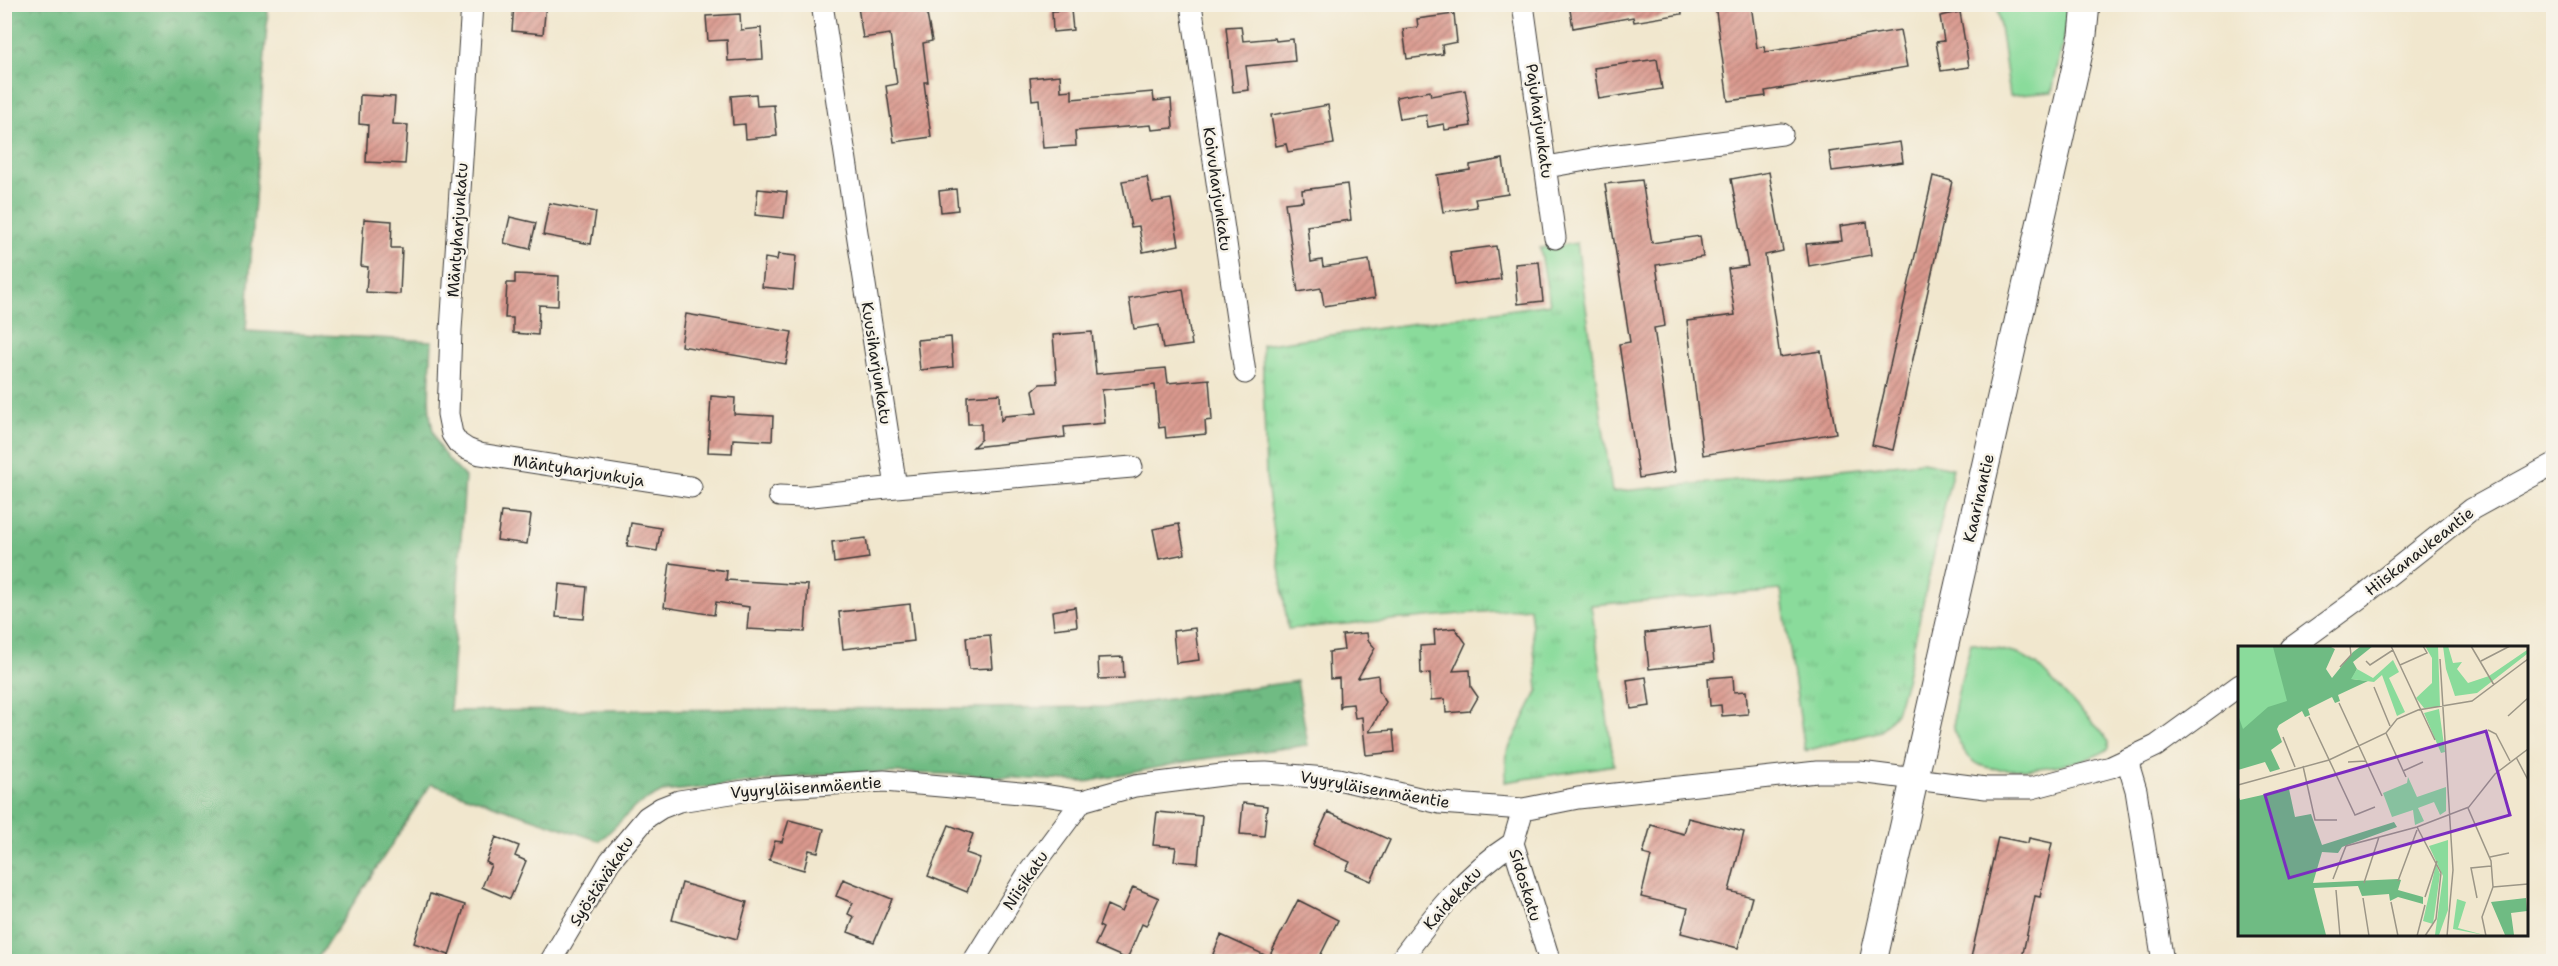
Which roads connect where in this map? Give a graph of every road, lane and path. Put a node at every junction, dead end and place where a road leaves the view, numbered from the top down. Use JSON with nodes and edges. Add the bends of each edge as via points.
{"nodes":[{"id":1,"x":472,"y":4,"type":"edge"},
{"id":2,"x":822,"y":4,"type":"edge"},
{"id":3,"x":1191,"y":4,"type":"edge"},
{"id":4,"x":1523,"y":4,"type":"edge"},
{"id":5,"x":2086,"y":4,"type":"edge"},
{"id":6,"x":2095,"y":4,"type":"edge"},
{"id":7,"x":2083,"y":35,"type":"junction"},
{"id":8,"x":1782,"y":134,"type":"dead end"},
{"id":9,"x":1547,"y":167,"type":"junction"},
{"id":10,"x":1555,"y":238,"type":"dead end"},
{"id":11,"x":1245,"y":373,"type":"dead end"},
{"id":12,"x":467,"y":449,"type":"joint"},
{"id":13,"x":2553,"y":464,"type":"edge"},
{"id":14,"x":1132,"y":467,"type":"dead end"},
{"id":15,"x":691,"y":487,"type":"dead end"},
{"id":16,"x":896,"y":487,"type":"junction"},
{"id":17,"x":779,"y":496,"type":"dead end"},
{"id":18,"x":2294,"y":646,"type":"edge"},
{"id":19,"x":2238,"y":686,"type":"edge"},
{"id":20,"x":2156,"y":746,"type":"junction"},
{"id":21,"x":1914,"y":779,"type":"junction"},
{"id":22,"x":1082,"y":801,"type":"junction"},
{"id":23,"x":661,"y":808,"type":"joint"},
{"id":24,"x":1523,"y":809,"type":"junction"},
{"id":25,"x":1513,"y":843,"type":"junction"},
{"id":26,"x":550,"y":962,"type":"edge"},
{"id":27,"x":973,"y":962,"type":"edge"},
{"id":28,"x":1399,"y":962,"type":"edge"},
{"id":29,"x":1550,"y":962,"type":"edge"},
{"id":30,"x":1873,"y":962,"type":"edge"},
{"id":31,"x":2163,"y":962,"type":"edge"}],
"edges":[{"from":1,"to":12,"type":"street","name":"Mäntyharjunkatu","via":[[448,414],[452,434]]},
{"from":2,"to":16,"type":"street","name":"Kuusiharjunkatu"},
{"from":3,"to":11,"type":"street","name":"Koivuharjunkatu"},
{"from":4,"to":9,"type":"street","name":"Pajuharjunkatu"},
{"from":5,"to":7,"type":"main road","name":"Kaarinantie"},
{"from":6,"to":7,"type":"main road","name":"Kaarinantie"},
{"from":7,"to":21,"type":"main road","name":"Kaarinantie"},
{"from":8,"to":9,"type":"street"},
{"from":9,"to":10,"type":"street","name":"Pajuharjunkatu"},
{"from":12,"to":15,"type":"street","name":"Mäntyharjunkuja"},
{"from":13,"to":18,"type":"street","name":"Hiiskanaukeantie","via":[[2472,509]]},
{"from":14,"to":16,"type":"street"},
{"from":16,"to":17,"type":"street"},
{"from":19,"to":20,"type":"street"},
{"from":20,"to":21,"type":"street","via":[[2111,767],[2032,788],[1986,788]]},
{"from":20,"to":31,"type":"street","via":[[2127,760],[2136,790]]},
{"from":21,"to":24,"type":"street","name":"Vyyryläisenmäentie","via":[[1860,772],[1817,772],[1578,798]]},
{"from":21,"to":30,"type":"main road","name":"Kaarinantie"},
{"from":22,"to":23,"type":"street","name":"Vyyryläisenmäentie","via":[[863,781],[764,788],[699,797]]},
{"from":22,"to":24,"type":"street","name":"Vyyryläisenmäentie","via":[[1135,786],[1266,773],[1338,779],[1440,802]]},
{"from":22,"to":27,"type":"street","name":"Niisikatu","via":[[1027,875]]},
{"from":23,"to":26,"type":"street","name":"Syöstäväkatu","via":[[634,830],[610,861]]},
{"from":24,"to":25,"type":"street","name":"Sidoskatu"},
{"from":25,"to":28,"type":"street","name":"Kaidekatu","via":[[1492,856],[1455,891]]},
{"from":25,"to":29,"type":"street","name":"Sidoskatu"}]}
